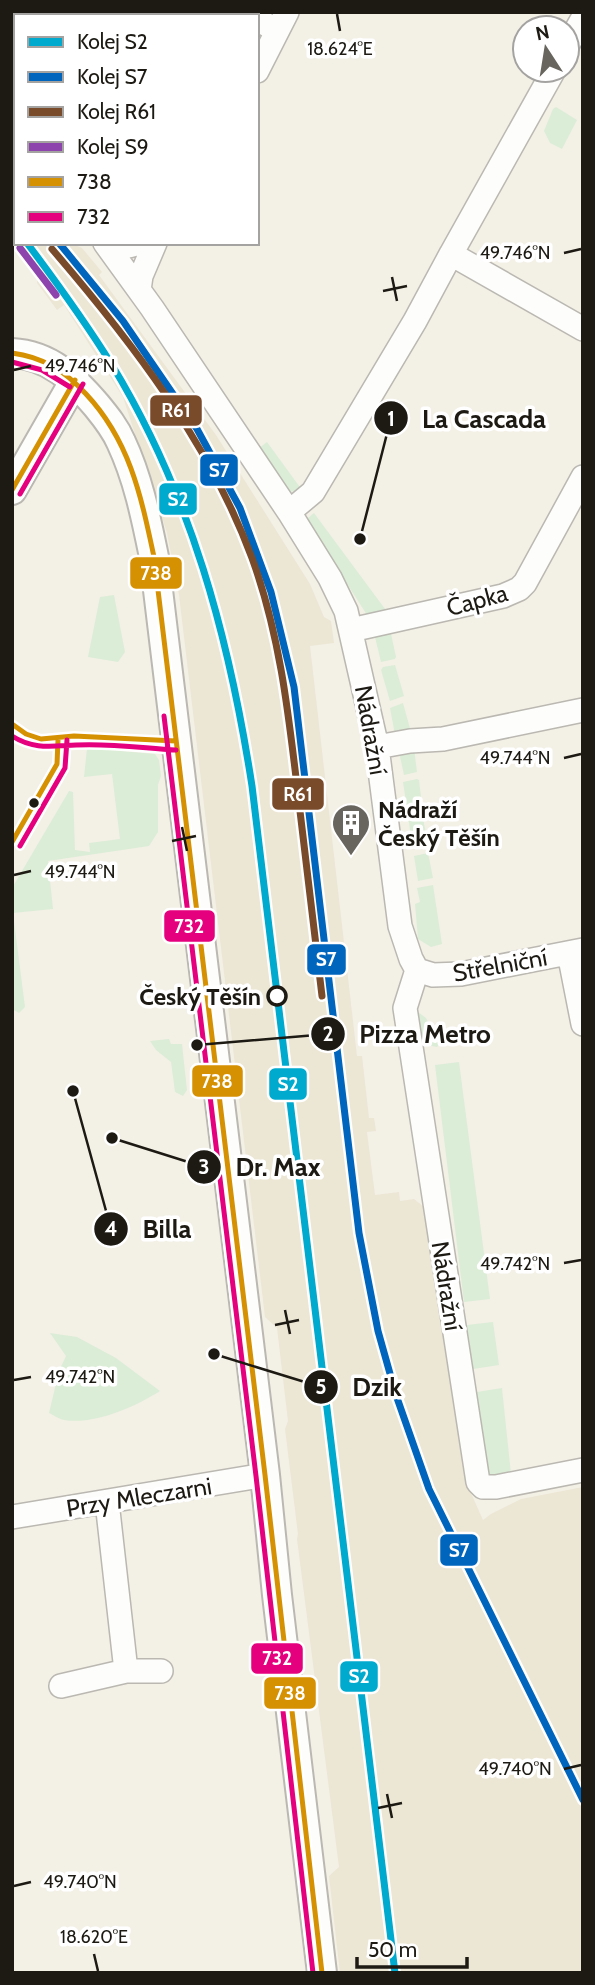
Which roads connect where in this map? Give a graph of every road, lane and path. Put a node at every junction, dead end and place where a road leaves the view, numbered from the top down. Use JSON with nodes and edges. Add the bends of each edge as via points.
{"nodes":[{"id":1,"x":274,"y":21,"type":"edge"},
{"id":2,"x":259,"y":65,"type":"edge"},
{"id":3,"x":546,"y":84,"type":"edge"},
{"id":4,"x":109,"y":245,"type":"edge"},
{"id":5,"x":154,"y":245,"type":"edge"},
{"id":6,"x":445,"y":264,"type":"junction"},
{"id":7,"x":139,"y":290,"type":"junction"},
{"id":8,"x":583,"y":329,"type":"edge"},
{"id":9,"x":12,"y":353,"type":"edge"},
{"id":10,"x":75,"y":380,"type":"junction"},
{"id":11,"x":583,"y":477,"type":"edge"},
{"id":12,"x":12,"y":490,"type":"edge"},
{"id":13,"x":289,"y":512,"type":"junction"},
{"id":14,"x":351,"y":629,"type":"junction"},
{"id":15,"x":583,"y":710,"type":"edge"},
{"id":16,"x":377,"y":747,"type":"junction"},
{"id":17,"x":576,"y":951,"type":"edge"},
{"id":18,"x":417,"y":970,"type":"junction"},
{"id":19,"x":583,"y":1024,"type":"edge"},
{"id":20,"x":583,"y":1470,"type":"edge"},
{"id":21,"x":265,"y":1475,"type":"junction"},
{"id":22,"x":107,"y":1502,"type":"junction"},
{"id":23,"x":12,"y":1517,"type":"edge"},
{"id":24,"x":126,"y":1671,"type":"junction"},
{"id":25,"x":161,"y":1671,"type":"dead end"},
{"id":26,"x":61,"y":1686,"type":"dead end"},
{"id":27,"x":322,"y":1973,"type":"edge"}],
"edges":[{"from":1,"to":2,"type":"street"},
{"from":3,"to":6,"type":"street"},
{"from":4,"to":7,"type":"street","name":"Nádražní"},
{"from":5,"to":7,"type":"street"},
{"from":6,"to":8,"type":"street"},
{"from":6,"to":13,"type":"street","via":[[313,492]]},
{"from":7,"to":13,"type":"street","name":"Nádražní"},
{"from":9,"to":10,"type":"main road","via":[[33,356]]},
{"from":10,"to":12,"type":"main road"},
{"from":10,"to":21,"type":"main road","via":[[121,442],[155,557]]},
{"from":11,"to":14,"type":"street","name":"Čapka","via":[[525,583],[512,593]]},
{"from":13,"to":14,"type":"street","name":"Nádražní","via":[[338,593]]},
{"from":14,"to":16,"type":"street","name":"Nádražní"},
{"from":15,"to":16,"type":"street","via":[[443,739]]},
{"from":16,"to":18,"type":"street","name":"Nádražní","via":[[400,926]]},
{"from":17,"to":18,"type":"street","name":"Střelniční","via":[[461,974],[433,975]]},
{"from":17,"to":19,"type":"street"},
{"from":18,"to":20,"type":"street","name":"Nádražní","via":[[405,1009],[476,1475],[483,1487],[496,1487]]},
{"from":21,"to":22,"type":"street","name":"Przy Mleczarni"},
{"from":21,"to":27,"type":"main road"},
{"from":22,"to":23,"type":"street","name":"Przy Mleczarni"},
{"from":22,"to":24,"type":"street"},
{"from":24,"to":25,"type":"street"},
{"from":24,"to":26,"type":"street"}]}
